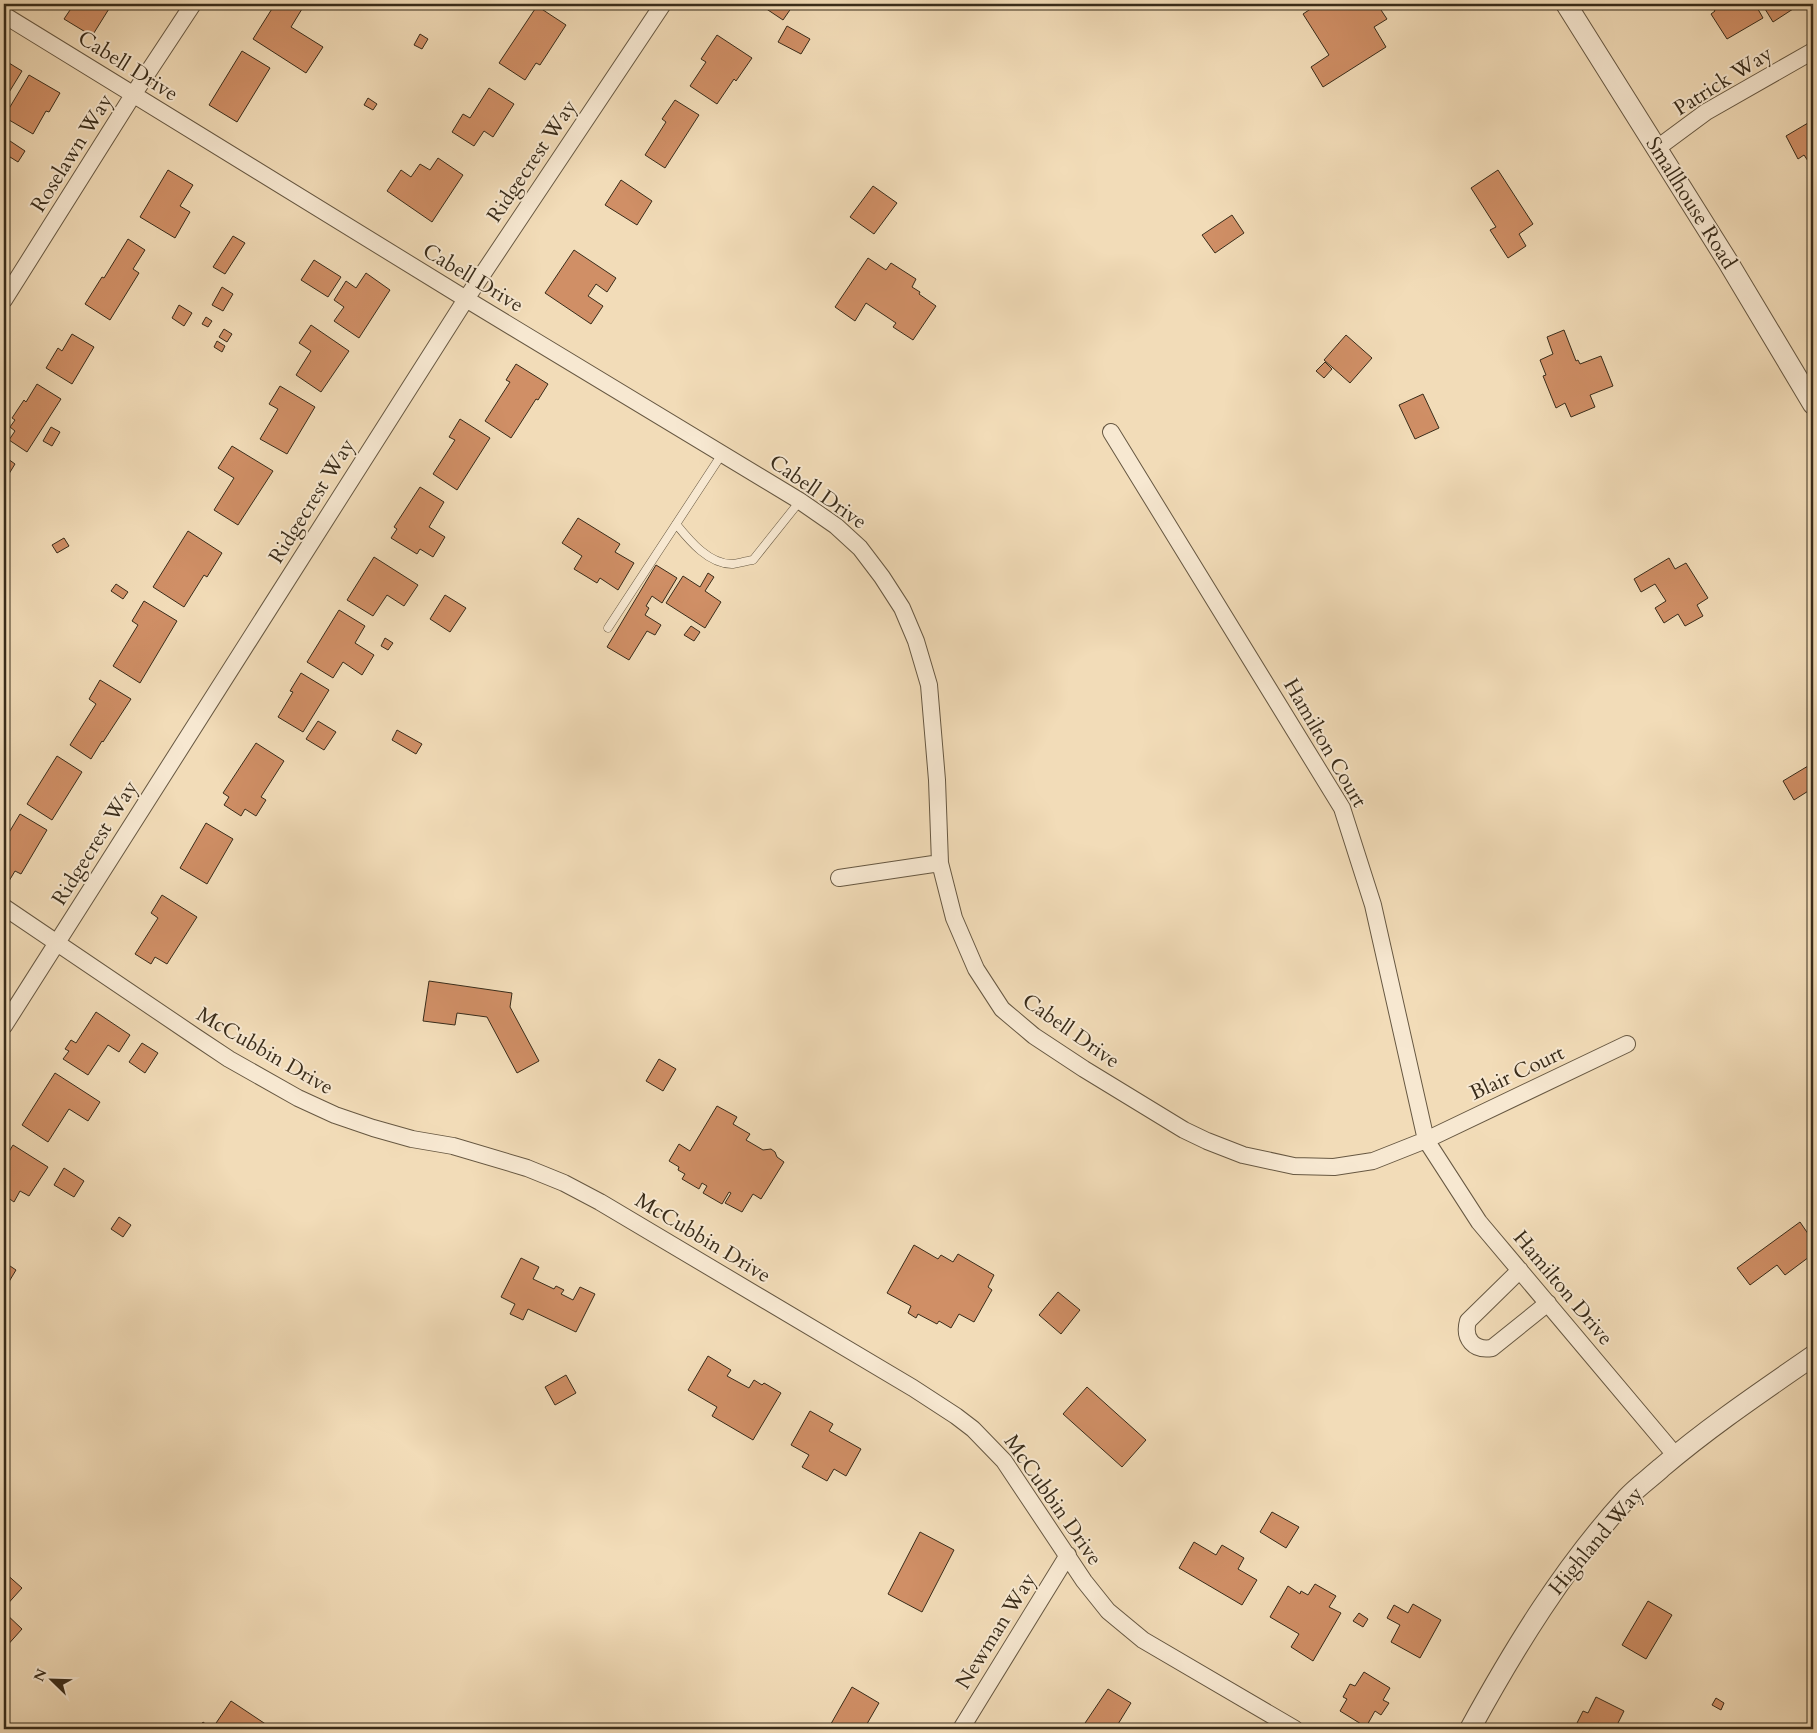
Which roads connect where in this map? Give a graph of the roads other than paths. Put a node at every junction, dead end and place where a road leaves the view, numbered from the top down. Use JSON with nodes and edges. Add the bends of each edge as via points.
{"nodes":[{"id":1,"x":193,"y":4,"type":"edge"},
{"id":2,"x":663,"y":4,"type":"edge"},
{"id":3,"x":1566,"y":4,"type":"edge"},
{"id":4,"x":4,"y":15,"type":"edge"},
{"id":5,"x":1813,"y":51,"type":"edge"},
{"id":6,"x":133,"y":95,"type":"junction"},
{"id":7,"x":1656,"y":149,"type":"junction"},
{"id":8,"x":466,"y":299,"type":"junction"},
{"id":9,"x":4,"y":300,"type":"edge"},
{"id":10,"x":1811,"y":393,"type":"edge"},
{"id":11,"x":1111,"y":432,"type":"dead end"},
{"id":12,"x":722,"y":454,"type":"junction"},
{"id":13,"x":800,"y":501,"type":"junction"},
{"id":14,"x":676,"y":524,"type":"junction"},
{"id":15,"x":608,"y":628,"type":"dead end"},
{"id":16,"x":940,"y":863,"type":"junction"},
{"id":17,"x":839,"y":878,"type":"dead end"},
{"id":18,"x":4,"y":908,"type":"edge"},
{"id":19,"x":56,"y":943,"type":"junction"},
{"id":20,"x":4,"y":1026,"type":"edge"},
{"id":21,"x":1627,"y":1044,"type":"dead end"},
{"id":22,"x":1426,"y":1140,"type":"junction"},
{"id":23,"x":1520,"y":1270,"type":"junction"},
{"id":24,"x":1548,"y":1303,"type":"junction"},
{"id":25,"x":1813,"y":1356,"type":"edge"},
{"id":26,"x":1676,"y":1456,"type":"junction"},
{"id":27,"x":1068,"y":1555,"type":"junction"},
{"id":28,"x":961,"y":1729,"type":"edge"},
{"id":29,"x":1295,"y":1729,"type":"edge"},
{"id":30,"x":1470,"y":1729,"type":"edge"}],
"edges":[{"from":1,"to":6,"type":"street","name":"Roselawn Way"},
{"from":2,"to":8,"type":"street","name":"Ridgecrest Way"},
{"from":3,"to":7,"type":"street","name":"Smallhouse Road"},
{"from":4,"to":6,"type":"street","name":"Cabell Drive"},
{"from":5,"to":7,"type":"street","name":"Patrick Way","via":[[1706,112]]},
{"from":6,"to":8,"type":"street","name":"Cabell Drive"},
{"from":6,"to":9,"type":"street","name":"Roselawn Way"},
{"from":7,"to":10,"type":"street","name":"Smallhouse Road"},
{"from":8,"to":12,"type":"street","name":"Cabell Drive"},
{"from":8,"to":19,"type":"street","name":"Ridgecrest Way"},
{"from":11,"to":22,"type":"street","name":"Hamilton Court","via":[[1342,808],[1374,905]]},
{"from":12,"to":13,"type":"street","name":"Cabell Drive"},
{"from":12,"to":14,"type":"lane"},
{"from":13,"to":14,"type":"lane","via":[[753,560],[731,564],[715,560],[692,544]]},
{"from":13,"to":16,"type":"street","name":"Cabell Drive","via":[[836,526],[860,548],[902,608],[916,640],[929,685]]},
{"from":14,"to":15,"type":"lane"},
{"from":16,"to":17,"type":"street"},
{"from":16,"to":22,"type":"street","name":"Cabell Drive","via":[[954,918],[976,969],[1002,1009],[1034,1036],[1184,1130],[1243,1155],[1294,1166],[1334,1167],[1373,1161]]},
{"from":18,"to":19,"type":"street","name":"McCubbin Drive"},
{"from":19,"to":20,"type":"street","name":"Ridgecrest Way"},
{"from":19,"to":27,"type":"street","name":"McCubbin Drive","via":[[229,1059],[298,1098],[373,1128],[489,1156],[564,1183],[904,1383],[956,1416],[987,1443],[1015,1476]]},
{"from":21,"to":22,"type":"street","name":"Blair Court"},
{"from":22,"to":23,"type":"street","name":"Hamilton Drive","via":[[1479,1222]]},
{"from":23,"to":24,"type":"street","name":"Hamilton Drive"},
{"from":23,"to":24,"type":"street","via":[[1468,1322],[1466,1334],[1472,1344],[1485,1350],[1492,1348]]},
{"from":24,"to":26,"type":"street","name":"Hamilton Drive"},
{"from":25,"to":26,"type":"street","name":"Highland Way"},
{"from":26,"to":30,"type":"street","name":"Highland Way","via":[[1628,1497],[1580,1555],[1542,1608]]},
{"from":27,"to":28,"type":"street","name":"Newman Way"},
{"from":27,"to":29,"type":"street","name":"McCubbin Drive","via":[[1108,1611],[1143,1640]]}]}
